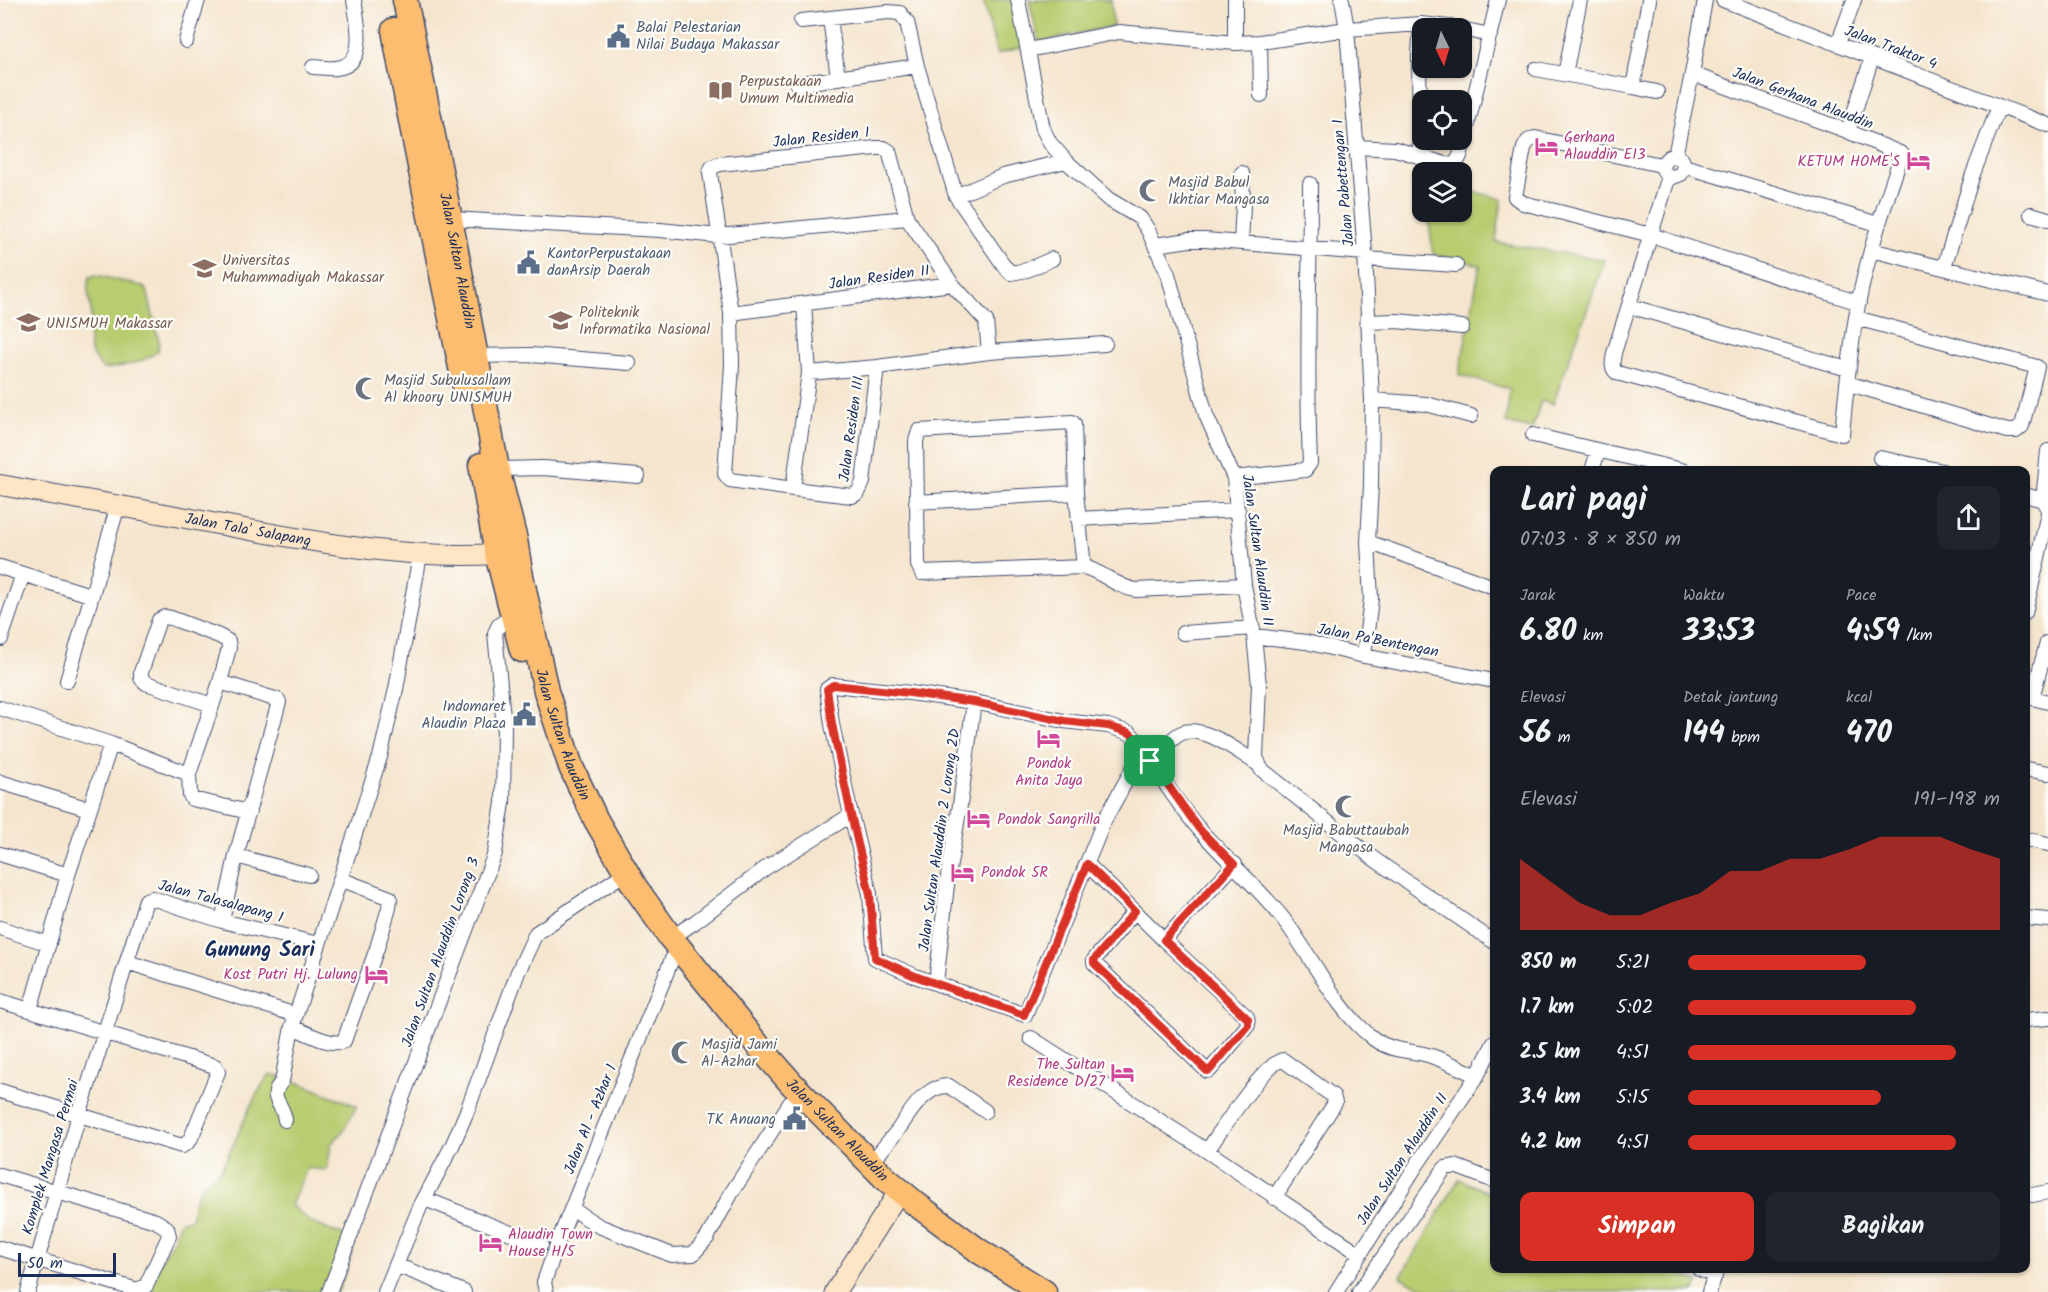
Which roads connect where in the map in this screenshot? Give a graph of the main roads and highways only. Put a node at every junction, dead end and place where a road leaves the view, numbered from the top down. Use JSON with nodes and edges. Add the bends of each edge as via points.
{"nodes":[{"id":1,"x":389,"y":0,"type":"edge"},
{"id":2,"x":405,"y":0,"type":"edge"},
{"id":3,"x":419,"y":119,"type":"junction"},
{"id":4,"x":0,"y":485,"type":"edge"},
{"id":5,"x":497,"y":554,"type":"junction"},
{"id":6,"x":540,"y":693,"type":"junction"},
{"id":7,"x":672,"y":949,"type":"junction"},
{"id":8,"x":896,"y":1196,"type":"junction"},
{"id":9,"x":835,"y":1292,"type":"edge"},
{"id":10,"x":1016,"y":1292,"type":"edge"},
{"id":11,"x":1044,"y":1292,"type":"edge"}],
"edges":[{"from":1,"to":3,"type":"highway","name":"Jalan Sultan Alauddin"},
{"from":2,"to":3,"type":"highway","name":"Jalan Sultan Alauddin"},
{"from":3,"to":5,"type":"highway","name":"Jalan Sultan Alauddin","via":[[427,196]]},
{"from":3,"to":6,"type":"highway","name":"Jalan Sultan Alauddin","via":[[458,220],[476,356],[515,540]]},
{"from":4,"to":5,"type":"main road","name":"Jalan Tala' Salapang","via":[[322,543],[420,555]]},
{"from":5,"to":6,"type":"highway","name":"Jalan Sultan Alauddin","via":[[512,616]]},
{"from":6,"to":7,"type":"highway","name":"Jalan Sultan Alauddin","via":[[596,820]]},
{"from":6,"to":7,"type":"highway","name":"Jalan Sultan Alauddin","via":[[552,751],[566,785],[616,879]]},
{"from":7,"to":8,"type":"highway","name":"Jalan Sultan Alauddin","via":[[792,1084],[871,1163]]},
{"from":7,"to":8,"type":"highway","name":"Jalan Sultan Alauddin","via":[[717,1017],[790,1103],[847,1161]]},
{"from":8,"to":9,"type":"main road"},
{"from":8,"to":10,"type":"highway","name":"Jalan Sultan Alauddin"},
{"from":8,"to":11,"type":"highway","name":"Jalan Sultan Alauddin"}]}
